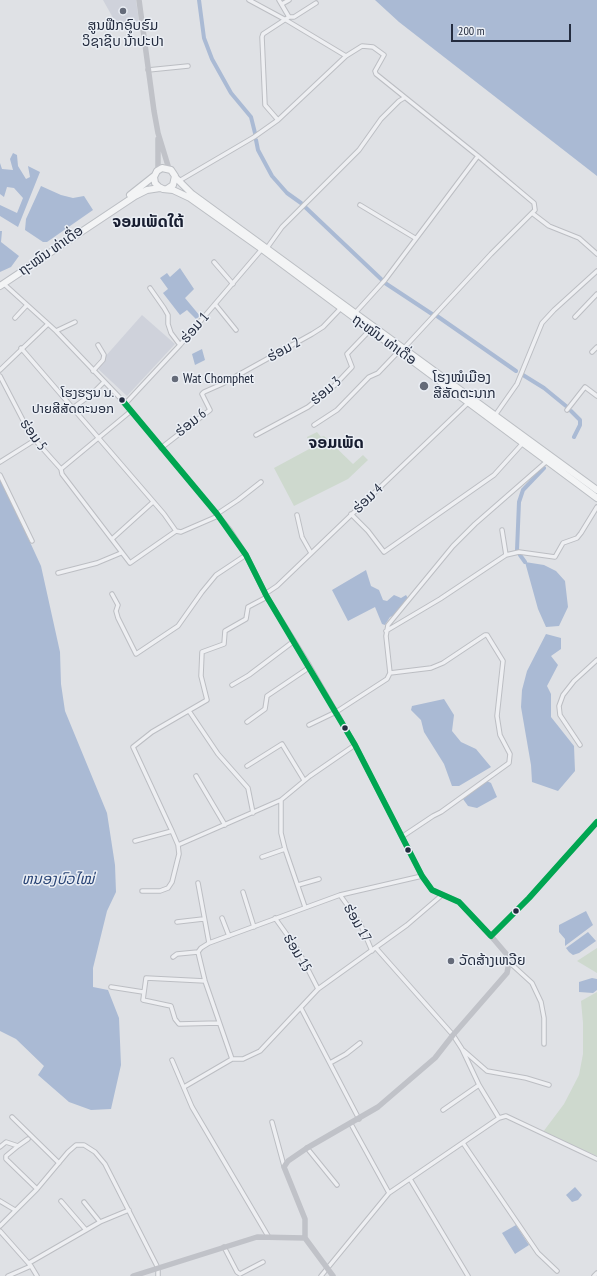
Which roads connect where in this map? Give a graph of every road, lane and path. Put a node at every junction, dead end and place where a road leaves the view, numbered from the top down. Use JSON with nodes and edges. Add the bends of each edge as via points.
{"nodes":[{"id":1,"x":139,"y":0,"type":"edge"},
{"id":2,"x":249,"y":0,"type":"edge"},
{"id":3,"x":279,"y":0,"type":"edge"},
{"id":4,"x":289,"y":0,"type":"edge"},
{"id":5,"x":316,"y":3,"type":"dead end"},
{"id":6,"x":282,"y":4,"type":"junction"},
{"id":7,"x":287,"y":18,"type":"junction"},
{"id":8,"x":346,"y":56,"type":"junction"},
{"id":9,"x":188,"y":66,"type":"dead end"},
{"id":10,"x":148,"y":70,"type":"junction"},
{"id":11,"x":404,"y":98,"type":"junction"},
{"id":12,"x":278,"y":120,"type":"junction"},
{"id":13,"x":158,"y":133,"type":"junction"},
{"id":14,"x":478,"y":156,"type":"junction"},
{"id":15,"x":169,"y":168,"type":"junction"},
{"id":16,"x":156,"y":173,"type":"junction"},
{"id":17,"x":177,"y":180,"type":"junction"},
{"id":18,"x":160,"y":188,"type":"junction"},
{"id":19,"x":167,"y":189,"type":"junction"},
{"id":20,"x":360,"y":205,"type":"dead end"},
{"id":21,"x":532,"y":213,"type":"junction"},
{"id":22,"x":102,"y":217,"type":"junction"},
{"id":23,"x":415,"y":238,"type":"junction"},
{"id":24,"x":264,"y":248,"type":"junction"},
{"id":25,"x":597,"y":254,"type":"edge"},
{"id":26,"x":214,"y":262,"type":"dead end"},
{"id":27,"x":597,"y":271,"type":"edge"},
{"id":28,"x":233,"y":284,"type":"junction"},
{"id":29,"x":2,"y":285,"type":"edge"},
{"id":30,"x":150,"y":288,"type":"dead end"},
{"id":31,"x":597,"y":294,"type":"edge"},
{"id":32,"x":27,"y":304,"type":"junction"},
{"id":33,"x":215,"y":304,"type":"junction"},
{"id":34,"x":340,"y":308,"type":"junction"},
{"id":35,"x":356,"y":312,"type":"junction"},
{"id":36,"x":575,"y":316,"type":"dead end"},
{"id":37,"x":15,"y":318,"type":"dead end"},
{"id":38,"x":75,"y":322,"type":"dead end"},
{"id":39,"x":48,"y":324,"type":"junction"},
{"id":40,"x":236,"y":330,"type":"dead end"},
{"id":41,"x":370,"y":330,"type":"junction"},
{"id":42,"x":56,"y":331,"type":"junction"},
{"id":43,"x":98,"y":345,"type":"dead end"},
{"id":44,"x":180,"y":345,"type":"junction"},
{"id":45,"x":597,"y":347,"type":"edge"},
{"id":46,"x":21,"y":348,"type":"junction"},
{"id":47,"x":402,"y":350,"type":"junction"},
{"id":48,"x":592,"y":352,"type":"dead end"},
{"id":49,"x":0,"y":370,"type":"edge"},
{"id":50,"x":93,"y":371,"type":"junction"},
{"id":51,"x":0,"y":376,"type":"edge"},
{"id":52,"x":104,"y":382,"type":"junction"},
{"id":53,"x":222,"y":384,"type":"joint"},
{"id":54,"x":597,"y":396,"type":"edge"},
{"id":55,"x":470,"y":400,"type":"junction"},
{"id":56,"x":125,"y":404,"type":"junction"},
{"id":57,"x":73,"y":408,"type":"junction"},
{"id":58,"x":567,"y":410,"type":"dead end"},
{"id":59,"x":131,"y":411,"type":"junction"},
{"id":60,"x":496,"y":414,"type":"junction"},
{"id":61,"x":314,"y":425,"type":"dead end"},
{"id":62,"x":256,"y":435,"type":"dead end"},
{"id":63,"x":98,"y":438,"type":"junction"},
{"id":64,"x":35,"y":440,"type":"junction"},
{"id":65,"x":522,"y":444,"type":"junction"},
{"id":66,"x":161,"y":448,"type":"junction"},
{"id":67,"x":0,"y":462,"type":"edge"},
{"id":68,"x":546,"y":462,"type":"junction"},
{"id":69,"x":61,"y":469,"type":"junction"},
{"id":70,"x":0,"y":475,"type":"edge"},
{"id":71,"x":261,"y":482,"type":"dead end"},
{"id":72,"x":596,"y":488,"type":"edge"},
{"id":73,"x":597,"y":498,"type":"edge"},
{"id":74,"x":153,"y":502,"type":"junction"},
{"id":75,"x":597,"y":507,"type":"edge"},
{"id":76,"x":351,"y":514,"type":"junction"},
{"id":77,"x":218,"y":515,"type":"junction"},
{"id":78,"x":297,"y":515,"type":"dead end"},
{"id":79,"x":502,"y":530,"type":"dead end"},
{"id":80,"x":176,"y":531,"type":"junction"},
{"id":81,"x":112,"y":539,"type":"junction"},
{"id":82,"x":32,"y":541,"type":"dead end"},
{"id":83,"x":122,"y":553,"type":"junction"},
{"id":84,"x":311,"y":553,"type":"junction"},
{"id":85,"x":506,"y":555,"type":"junction"},
{"id":86,"x":246,"y":556,"type":"junction"},
{"id":87,"x":58,"y":572,"type":"dead end"},
{"id":88,"x":112,"y":594,"type":"dead end"},
{"id":89,"x":266,"y":596,"type":"junction"},
{"id":90,"x":386,"y":631,"type":"junction"},
{"id":91,"x":294,"y":641,"type":"junction"},
{"id":92,"x":597,"y":660,"type":"edge"},
{"id":93,"x":310,"y":667,"type":"junction"},
{"id":94,"x":390,"y":673,"type":"junction"},
{"id":95,"x":232,"y":685,"type":"dead end"},
{"id":96,"x":189,"y":710,"type":"junction"},
{"id":97,"x":336,"y":712,"type":"junction"},
{"id":98,"x":247,"y":722,"type":"dead end"},
{"id":99,"x":309,"y":725,"type":"dead end"},
{"id":100,"x":355,"y":745,"type":"junction"},
{"id":101,"x":580,"y":745,"type":"dead end"},
{"id":102,"x":247,"y":766,"type":"dead end"},
{"id":103,"x":196,"y":776,"type":"dead end"},
{"id":104,"x":304,"y":780,"type":"junction"},
{"id":105,"x":281,"y":800,"type":"junction"},
{"id":106,"x":253,"y":813,"type":"junction"},
{"id":107,"x":597,"y":822,"type":"edge"},
{"id":108,"x":225,"y":825,"type":"junction"},
{"id":109,"x":172,"y":831,"type":"junction"},
{"id":110,"x":403,"y":836,"type":"junction"},
{"id":111,"x":135,"y":841,"type":"dead end"},
{"id":112,"x":178,"y":845,"type":"junction"},
{"id":113,"x":285,"y":849,"type":"junction"},
{"id":114,"x":262,"y":857,"type":"dead end"},
{"id":115,"x":422,"y":876,"type":"junction"},
{"id":116,"x":319,"y":879,"type":"dead end"},
{"id":117,"x":198,"y":883,"type":"dead end"},
{"id":118,"x":298,"y":885,"type":"junction"},
{"id":119,"x":142,"y":891,"type":"dead end"},
{"id":120,"x":243,"y":892,"type":"dead end"},
{"id":121,"x":340,"y":895,"type":"junction"},
{"id":122,"x":442,"y":895,"type":"junction"},
{"id":123,"x":305,"y":907,"type":"junction"},
{"id":124,"x":222,"y":918,"type":"dead end"},
{"id":125,"x":275,"y":918,"type":"junction"},
{"id":126,"x":203,"y":919,"type":"junction"},
{"id":127,"x":177,"y":922,"type":"dead end"},
{"id":128,"x":254,"y":927,"type":"junction"},
{"id":129,"x":229,"y":936,"type":"junction"},
{"id":130,"x":492,"y":936,"type":"junction"},
{"id":131,"x":209,"y":943,"type":"junction"},
{"id":132,"x":374,"y":949,"type":"junction"},
{"id":133,"x":198,"y":952,"type":"junction"},
{"id":134,"x":173,"y":957,"type":"dead end"},
{"id":135,"x":509,"y":962,"type":"junction"},
{"id":136,"x":205,"y":981,"type":"junction"},
{"id":137,"x":111,"y":987,"type":"dead end"},
{"id":138,"x":318,"y":989,"type":"junction"},
{"id":139,"x":143,"y":992,"type":"junction"},
{"id":140,"x":301,"y":1008,"type":"junction"},
{"id":141,"x":219,"y":1023,"type":"junction"},
{"id":142,"x":452,"y":1035,"type":"junction"},
{"id":143,"x":360,"y":1043,"type":"dead end"},
{"id":144,"x":544,"y":1044,"type":"dead end"},
{"id":145,"x":462,"y":1049,"type":"junction"},
{"id":146,"x":232,"y":1059,"type":"junction"},
{"id":147,"x":172,"y":1060,"type":"dead end"},
{"id":148,"x":330,"y":1063,"type":"junction"},
{"id":149,"x":479,"y":1084,"type":"junction"},
{"id":150,"x":549,"y":1085,"type":"dead end"},
{"id":151,"x":184,"y":1087,"type":"junction"},
{"id":152,"x":443,"y":1110,"type":"dead end"},
{"id":153,"x":12,"y":1116,"type":"dead end"},
{"id":154,"x":359,"y":1118,"type":"junction"},
{"id":155,"x":499,"y":1118,"type":"junction"},
{"id":156,"x":272,"y":1122,"type":"dead end"},
{"id":157,"x":351,"y":1124,"type":"junction"},
{"id":158,"x":28,"y":1139,"type":"dead end"},
{"id":159,"x":463,"y":1143,"type":"junction"},
{"id":160,"x":18,"y":1146,"type":"junction"},
{"id":161,"x":0,"y":1147,"type":"edge"},
{"id":162,"x":307,"y":1148,"type":"junction"},
{"id":163,"x":597,"y":1159,"type":"edge"},
{"id":164,"x":59,"y":1163,"type":"junction"},
{"id":165,"x":284,"y":1167,"type":"junction"},
{"id":166,"x":410,"y":1179,"type":"junction"},
{"id":167,"x":337,"y":1185,"type":"dead end"},
{"id":168,"x":36,"y":1189,"type":"junction"},
{"id":169,"x":389,"y":1193,"type":"junction"},
{"id":170,"x":0,"y":1201,"type":"edge"},
{"id":171,"x":61,"y":1201,"type":"dead end"},
{"id":172,"x":84,"y":1202,"type":"dead end"},
{"id":173,"x":15,"y":1210,"type":"junction"},
{"id":174,"x":129,"y":1210,"type":"junction"},
{"id":175,"x":100,"y":1222,"type":"junction"},
{"id":176,"x":0,"y":1226,"type":"edge"},
{"id":177,"x":86,"y":1230,"type":"junction"},
{"id":178,"x":0,"y":1231,"type":"edge"},
{"id":179,"x":4,"y":1235,"type":"junction"},
{"id":180,"x":268,"y":1236,"type":"junction"},
{"id":181,"x":0,"y":1237,"type":"edge"},
{"id":182,"x":305,"y":1238,"type":"junction"},
{"id":183,"x":224,"y":1247,"type":"junction"},
{"id":184,"x":263,"y":1262,"type":"dead end"},
{"id":185,"x":30,"y":1264,"type":"junction"},
{"id":186,"x":158,"y":1268,"type":"junction"},
{"id":187,"x":328,"y":1268,"type":"junction"},
{"id":188,"x":557,"y":1271,"type":"dead end"},
{"id":189,"x":597,"y":1273,"type":"edge"},
{"id":190,"x":332,"y":1275,"type":"edge"},
{"id":191,"x":8,"y":1276,"type":"edge"},
{"id":192,"x":37,"y":1276,"type":"edge"},
{"id":193,"x":133,"y":1276,"type":"edge"},
{"id":194,"x":158,"y":1276,"type":"edge"},
{"id":195,"x":321,"y":1276,"type":"edge"},
{"id":196,"x":468,"y":1276,"type":"edge"},
{"id":197,"x":594,"y":1276,"type":"edge"}],
"edges":[{"from":1,"to":10,"type":"street"},
{"from":2,"to":7,"type":"street"},
{"from":3,"to":6,"type":"street"},
{"from":4,"to":6,"type":"street"},
{"from":5,"to":7,"type":"street","via":[[294,17]]},
{"from":6,"to":7,"type":"street"},
{"from":7,"to":8,"type":"street"},
{"from":7,"to":12,"type":"street","via":[[262,37],[265,105]]},
{"from":8,"to":11,"type":"street","via":[[365,46],[382,52],[384,56],[375,72]]},
{"from":8,"to":12,"type":"street"},
{"from":9,"to":10,"type":"street"},
{"from":10,"to":13,"type":"street"},
{"from":11,"to":14,"type":"street"},
{"from":11,"to":24,"type":"street","name":"ຮ່ອມ 1","via":[[381,119],[359,150]]},
{"from":12,"to":17,"type":"street","via":[[231,152]]},
{"from":13,"to":15,"type":"street"},
{"from":13,"to":16,"type":"street"},
{"from":14,"to":21,"type":"street","via":[[534,203],[535,210]]},
{"from":14,"to":23,"type":"street"},
{"from":15,"to":16,"type":"main road","via":[[162,168]]},
{"from":15,"to":17,"type":"main road"},
{"from":16,"to":18,"type":"main road","via":[[155,183]]},
{"from":16,"to":22,"type":"main road","name":"ຖະໝົນ ທ່າເດື່ອ"},
{"from":17,"to":19,"type":"main road"},
{"from":17,"to":24,"type":"main road","name":"ຖະໝົນ ທ່າເດື່ອ"},
{"from":18,"to":19,"type":"main road"},
{"from":18,"to":22,"type":"main road","name":"ຖະໝົນ ທ່າເດື່ອ","via":[[142,192]]},
{"from":19,"to":24,"type":"main road","name":"ຖະໝົນ ທ່າເດື່ອ","via":[[185,196]]},
{"from":20,"to":23,"type":"street"},
{"from":21,"to":25,"type":"street","via":[[549,226],[579,238]]},
{"from":21,"to":47,"type":"street"},
{"from":22,"to":29,"type":"main road","name":"ຖະໝົນ ທ່າເດື່ອ"},
{"from":23,"to":35,"type":"street","via":[[385,280]]},
{"from":24,"to":28,"type":"street","name":"ຮ່ອມ 1"},
{"from":24,"to":34,"type":"main road","name":"ຖະໝົນ ທ່າເດື່ອ"},
{"from":24,"to":35,"type":"main road","name":"ຖະໝົນ ທ່າເດື່ອ"},
{"from":26,"to":28,"type":"street"},
{"from":27,"to":60,"type":"street","via":[[542,323],[516,384]]},
{"from":28,"to":33,"type":"street","name":"ຮ່ອມ 1"},
{"from":29,"to":32,"type":"street"},
{"from":30,"to":44,"type":"street","via":[[168,315],[171,333]]},
{"from":31,"to":36,"type":"street"},
{"from":32,"to":37,"type":"street"},
{"from":32,"to":39,"type":"street"},
{"from":33,"to":40,"type":"street"},
{"from":33,"to":44,"type":"street","name":"ຮ່ອມ 1"},
{"from":34,"to":41,"type":"main road","name":"ຖະໝົນ ທ່າເດື່ອ"},
{"from":34,"to":53,"type":"street","name":"ຮ່ອມ 2","via":[[323,327]]},
{"from":35,"to":47,"type":"main road","name":"ຖະໝົນ ທ່າເດື່ອ"},
{"from":38,"to":42,"type":"street"},
{"from":39,"to":42,"type":"street"},
{"from":39,"to":46,"type":"street"},
{"from":41,"to":47,"type":"main road","name":"ຖະໝົນ ທ່າເດື່ອ"},
{"from":41,"to":62,"type":"street","name":"ຮ່ອມ 3","via":[[347,354],[352,367],[330,390],[311,405]]},
{"from":42,"to":50,"type":"street"},
{"from":43,"to":50,"type":"street","via":[[104,355],[103,360]]},
{"from":44,"to":56,"type":"street","name":"ຮ່ອມ 1"},
{"from":45,"to":48,"type":"street"},
{"from":46,"to":49,"type":"street"},
{"from":46,"to":57,"type":"street"},
{"from":47,"to":55,"type":"main road","name":"ຖະໝົນ ທ່າເດື່ອ"},
{"from":47,"to":61,"type":"street","via":[[378,373],[369,377],[337,410]]},
{"from":50,"to":52,"type":"street"},
{"from":51,"to":64,"type":"street","name":"ຮ່ອມ 5","via":[[14,408]]},
{"from":52,"to":56,"type":"street"},
{"from":52,"to":57,"type":"street"},
{"from":53,"to":66,"type":"street","name":"ຮ່ອມ 6","via":[[203,393],[210,410]]},
{"from":54,"to":58,"type":"street","via":[[585,387]]},
{"from":55,"to":60,"type":"main road","name":"ຖະໝົນ ທ່າເດື່ອ"},
{"from":55,"to":65,"type":"main road","name":"ຖະໝົນ ທ່າເດື່ອ"},
{"from":55,"to":76,"type":"street","name":"ຮ່ອມ 4"},
{"from":56,"to":59,"type":"street"},
{"from":57,"to":63,"type":"street"},
{"from":59,"to":63,"type":"street"},
{"from":59,"to":66,"type":"street"},
{"from":60,"to":72,"type":"main road","name":"ຖະໝົນ ທ່າເດື່ອ"},
{"from":63,"to":69,"type":"street"},
{"from":63,"to":74,"type":"street"},
{"from":64,"to":67,"type":"street"},
{"from":64,"to":69,"type":"street","name":"ຮ່ອມ 5"},
{"from":65,"to":68,"type":"main road","name":"ຖະໝົນ ທ່າເດື່ອ"},
{"from":65,"to":76,"type":"street","via":[[494,475],[384,552]]},
{"from":66,"to":77,"type":"street"},
{"from":68,"to":73,"type":"main road","name":"ຖະໝົນ ທ່າເດື່ອ"},
{"from":68,"to":90,"type":"street","via":[[453,546],[388,625]]},
{"from":69,"to":81,"type":"street","name":"ຮ່ອມ 5","via":[[62,474]]},
{"from":70,"to":82,"type":"street"},
{"from":71,"to":77,"type":"street"},
{"from":74,"to":80,"type":"street"},
{"from":74,"to":81,"type":"street"},
{"from":75,"to":85,"type":"street","via":[[577,538],[563,543],[555,557],[519,552]]},
{"from":76,"to":84,"type":"street","name":"ຮ່ອມ 4"},
{"from":77,"to":80,"type":"street","via":[[182,532]]},
{"from":77,"to":86,"type":"street"},
{"from":78,"to":84,"type":"street","via":[[302,537]]},
{"from":79,"to":85,"type":"street"},
{"from":80,"to":83,"type":"street","via":[[130,563]]},
{"from":81,"to":83,"type":"street","name":"ຮ່ອມ 5"},
{"from":83,"to":87,"type":"street","via":[[97,563]]},
{"from":84,"to":89,"type":"street","name":"ຮ່ອມ 4"},
{"from":85,"to":90,"type":"street"},
{"from":86,"to":88,"type":"street","via":[[216,575],[178,626],[136,654],[118,618],[118,605]]},
{"from":86,"to":89,"type":"street"},
{"from":89,"to":91,"type":"street"},
{"from":89,"to":96,"type":"street","name":"ຮ່ອມ 4","via":[[248,607],[247,618],[225,631],[224,644],[202,652],[201,676],[207,700]]},
{"from":90,"to":94,"type":"street"},
{"from":91,"to":93,"type":"street"},
{"from":91,"to":95,"type":"street"},
{"from":92,"to":101,"type":"street","via":[[574,681],[558,706],[560,715]]},
{"from":93,"to":97,"type":"street"},
{"from":93,"to":98,"type":"street","via":[[267,696],[265,709]]},
{"from":94,"to":97,"type":"street","via":[[387,679]]},
{"from":94,"to":110,"type":"street","via":[[431,668],[443,663],[486,634],[502,657],[504,665],[497,716],[500,735],[510,754],[509,763]]},
{"from":96,"to":106,"type":"street","via":[[218,754],[249,790]]},
{"from":96,"to":109,"type":"street","via":[[152,732],[133,747]]},
{"from":97,"to":99,"type":"street"},
{"from":97,"to":100,"type":"street"},
{"from":100,"to":104,"type":"street"},
{"from":100,"to":110,"type":"street"},
{"from":102,"to":104,"type":"street","via":[[282,744]]},
{"from":103,"to":108,"type":"street"},
{"from":104,"to":105,"type":"street"},
{"from":105,"to":106,"type":"street"},
{"from":105,"to":113,"type":"street","via":[[281,833]]},
{"from":106,"to":108,"type":"street"},
{"from":107,"to":130,"type":"street"},
{"from":108,"to":112,"type":"street"},
{"from":109,"to":111,"type":"street"},
{"from":109,"to":112,"type":"street"},
{"from":110,"to":115,"type":"street"},
{"from":112,"to":119,"type":"street","via":[[179,854],[168,888],[160,891]]},
{"from":113,"to":114,"type":"street"},
{"from":113,"to":118,"type":"street"},
{"from":115,"to":121,"type":"street"},
{"from":115,"to":122,"type":"street","via":[[432,890]]},
{"from":116,"to":118,"type":"street"},
{"from":117,"to":126,"type":"street"},
{"from":118,"to":123,"type":"street"},
{"from":120,"to":128,"type":"street"},
{"from":121,"to":123,"type":"street"},
{"from":121,"to":132,"type":"street","name":"ຮ່ອມ 17","via":[[360,923]]},
{"from":122,"to":130,"type":"street","via":[[455,899]]},
{"from":122,"to":132,"type":"street"},
{"from":123,"to":125,"type":"street"},
{"from":124,"to":129,"type":"street"},
{"from":125,"to":128,"type":"street"},
{"from":125,"to":138,"type":"street","name":"ຮ່ອມ 15","via":[[298,950]]},
{"from":126,"to":127,"type":"street"},
{"from":126,"to":131,"type":"street"},
{"from":128,"to":129,"type":"street"},
{"from":129,"to":131,"type":"street"},
{"from":130,"to":135,"type":"street","via":[[505,950]]},
{"from":131,"to":133,"type":"street"},
{"from":132,"to":138,"type":"street"},
{"from":132,"to":142,"type":"street","name":"ຮ່ອມ 17"},
{"from":133,"to":134,"type":"street","via":[[177,954]]},
{"from":133,"to":136,"type":"street"},
{"from":135,"to":142,"type":"street","via":[[505,976]]},
{"from":135,"to":144,"type":"street","via":[[530,981],[540,1002],[544,1018]]},
{"from":136,"to":139,"type":"street","via":[[145,978]]},
{"from":136,"to":141,"type":"street"},
{"from":137,"to":139,"type":"street"},
{"from":138,"to":140,"type":"street"},
{"from":139,"to":141,"type":"street","via":[[145,1002],[171,1006],[179,1024]]},
{"from":140,"to":146,"type":"street","via":[[260,1051],[243,1059]]},
{"from":140,"to":148,"type":"street"},
{"from":141,"to":146,"type":"street"},
{"from":142,"to":145,"type":"street","name":"ຮ່ອມ 17"},
{"from":142,"to":154,"type":"street","via":[[422,1071],[378,1107]]},
{"from":143,"to":148,"type":"street"},
{"from":145,"to":149,"type":"street"},
{"from":145,"to":150,"type":"street","via":[[490,1072]]},
{"from":146,"to":151,"type":"street"},
{"from":147,"to":151,"type":"street"},
{"from":148,"to":154,"type":"street"},
{"from":149,"to":152,"type":"street"},
{"from":149,"to":155,"type":"street"},
{"from":151,"to":180,"type":"street","via":[[192,1107]]},
{"from":153,"to":164,"type":"street"},
{"from":154,"to":157,"type":"street"},
{"from":155,"to":159,"type":"street"},
{"from":155,"to":163,"type":"street","via":[[506,1116]]},
{"from":156,"to":165,"type":"street"},
{"from":157,"to":162,"type":"street"},
{"from":157,"to":169,"type":"street"},
{"from":158,"to":160,"type":"street"},
{"from":159,"to":166,"type":"street"},
{"from":159,"to":188,"type":"street","via":[[538,1253]]},
{"from":160,"to":161,"type":"street","via":[[6,1142]]},
{"from":160,"to":168,"type":"street","via":[[6,1156],[6,1159]]},
{"from":162,"to":165,"type":"street","via":[[288,1161]]},
{"from":162,"to":167,"type":"street"},
{"from":164,"to":168,"type":"street"},
{"from":164,"to":174,"type":"street","via":[[76,1145],[91,1148],[105,1164]]},
{"from":165,"to":182,"type":"street","via":[[305,1219]]},
{"from":166,"to":169,"type":"street"},
{"from":166,"to":196,"type":"street"},
{"from":168,"to":173,"type":"street"},
{"from":169,"to":187,"type":"street"},
{"from":170,"to":173,"type":"street"},
{"from":171,"to":177,"type":"street"},
{"from":172,"to":175,"type":"street"},
{"from":173,"to":176,"type":"street"},
{"from":174,"to":175,"type":"street"},
{"from":174,"to":186,"type":"street"},
{"from":175,"to":177,"type":"street"},
{"from":177,"to":185,"type":"street"},
{"from":178,"to":179,"type":"street"},
{"from":179,"to":181,"type":"street"},
{"from":179,"to":185,"type":"street"},
{"from":180,"to":182,"type":"street","via":[[283,1239]]},
{"from":180,"to":183,"type":"street"},
{"from":182,"to":187,"type":"street"},
{"from":183,"to":184,"type":"street","via":[[240,1274]]},
{"from":183,"to":186,"type":"street"},
{"from":185,"to":191,"type":"street"},
{"from":185,"to":192,"type":"street"},
{"from":186,"to":193,"type":"street"},
{"from":186,"to":194,"type":"street"},
{"from":187,"to":190,"type":"street"},
{"from":187,"to":195,"type":"street"},
{"from":189,"to":197,"type":"street"}]}
